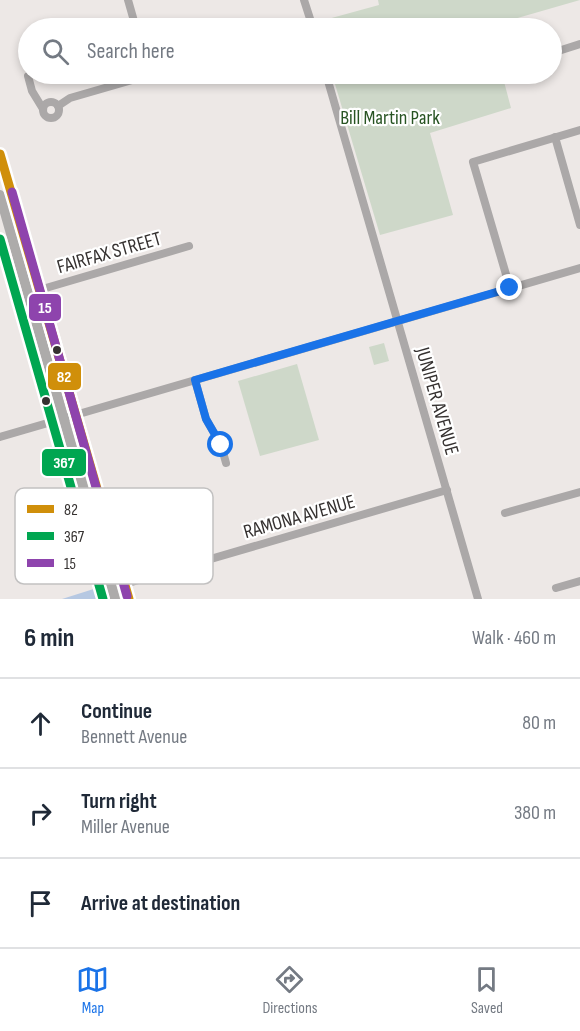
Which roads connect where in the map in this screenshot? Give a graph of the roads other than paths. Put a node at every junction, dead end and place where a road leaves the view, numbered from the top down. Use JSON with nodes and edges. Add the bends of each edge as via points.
{"nodes":[{"id":1,"x":128,"y":0,"type":"edge"},
{"id":2,"x":304,"y":0,"type":"edge"},
{"id":3,"x":133,"y":18,"type":"edge"},
{"id":4,"x":309,"y":18,"type":"edge"},
{"id":5,"x":580,"y":44,"type":"edge"},
{"id":6,"x":562,"y":49,"type":"edge"},
{"id":7,"x":30,"y":84,"type":"edge"},
{"id":8,"x":119,"y":84,"type":"edge"},
{"id":9,"x":329,"y":84,"type":"edge"},
{"id":10,"x":58,"y":106,"type":"junction"},
{"id":11,"x":42,"y":109,"type":"junction"},
{"id":12,"x":580,"y":130,"type":"edge"},
{"id":13,"x":555,"y":137,"type":"junction"},
{"id":14,"x":0,"y":154,"type":"edge"},
{"id":15,"x":0,"y":195,"type":"edge"},
{"id":16,"x":580,"y":225,"type":"edge"},
{"id":17,"x":189,"y":246,"type":"dead end"},
{"id":18,"x":580,"y":268,"type":"edge"},
{"id":19,"x":510,"y":288,"type":"junction"},
{"id":20,"x":39,"y":290,"type":"junction"},
{"id":21,"x":399,"y":322,"type":"junction"},
{"id":22,"x":195,"y":380,"type":"junction"},
{"id":23,"x":75,"y":416,"type":"junction"},
{"id":24,"x":64,"y":419,"type":"junction"},
{"id":25,"x":0,"y":437,"type":"edge"},
{"id":26,"x":226,"y":463,"type":"dead end"},
{"id":27,"x":84,"y":488,"type":"edge"},
{"id":28,"x":96,"y":488,"type":"edge"},
{"id":29,"x":447,"y":490,"type":"junction"},
{"id":30,"x":580,"y":492,"type":"edge"},
{"id":31,"x":505,"y":513,"type":"dead end"},
{"id":32,"x":213,"y":558,"type":"edge"},
{"id":33,"x":580,"y":581,"type":"edge"},
{"id":34,"x":112,"y":584,"type":"edge"},
{"id":35,"x":124,"y":584,"type":"edge"},
{"id":36,"x":556,"y":588,"type":"dead end"},
{"id":37,"x":116,"y":599,"type":"edge"},
{"id":38,"x":129,"y":599,"type":"edge"},
{"id":39,"x":478,"y":599,"type":"edge"}],
"edges":[{"from":1,"to":3,"type":"street"},
{"from":2,"to":4,"type":"street"},
{"from":5,"to":6,"type":"street"},
{"from":7,"to":11,"type":"street"},
{"from":8,"to":10,"type":"street"},
{"from":9,"to":21,"type":"street","name":"JUNIPER AVENUE"},
{"from":10,"to":11,"type":"street","via":[[49,102]]},
{"from":10,"to":11,"type":"street","via":[[58,113],[52,118],[45,116]]},
{"from":12,"to":13,"type":"street"},
{"from":13,"to":16,"type":"street"},
{"from":13,"to":19,"type":"street","via":[[473,162]]},
{"from":14,"to":20,"type":"main road"},
{"from":15,"to":24,"type":"main road"},
{"from":17,"to":20,"type":"street","name":"FAIRFAX STREET"},
{"from":18,"to":19,"type":"street"},
{"from":19,"to":21,"type":"street"},
{"from":20,"to":23,"type":"main road"},
{"from":21,"to":22,"type":"street"},
{"from":21,"to":29,"type":"street","name":"JUNIPER AVENUE"},
{"from":22,"to":23,"type":"street"},
{"from":22,"to":26,"type":"street","via":[[206,419]]},
{"from":23,"to":24,"type":"street"},
{"from":23,"to":28,"type":"main road"},
{"from":24,"to":25,"type":"street"},
{"from":24,"to":27,"type":"main road"},
{"from":29,"to":32,"type":"street","name":"RAMONA AVENUE"},
{"from":29,"to":39,"type":"street","name":"JUNIPER AVENUE"},
{"from":30,"to":31,"type":"street"},
{"from":33,"to":36,"type":"street"},
{"from":34,"to":37,"type":"main road"},
{"from":35,"to":38,"type":"main road"}]}
